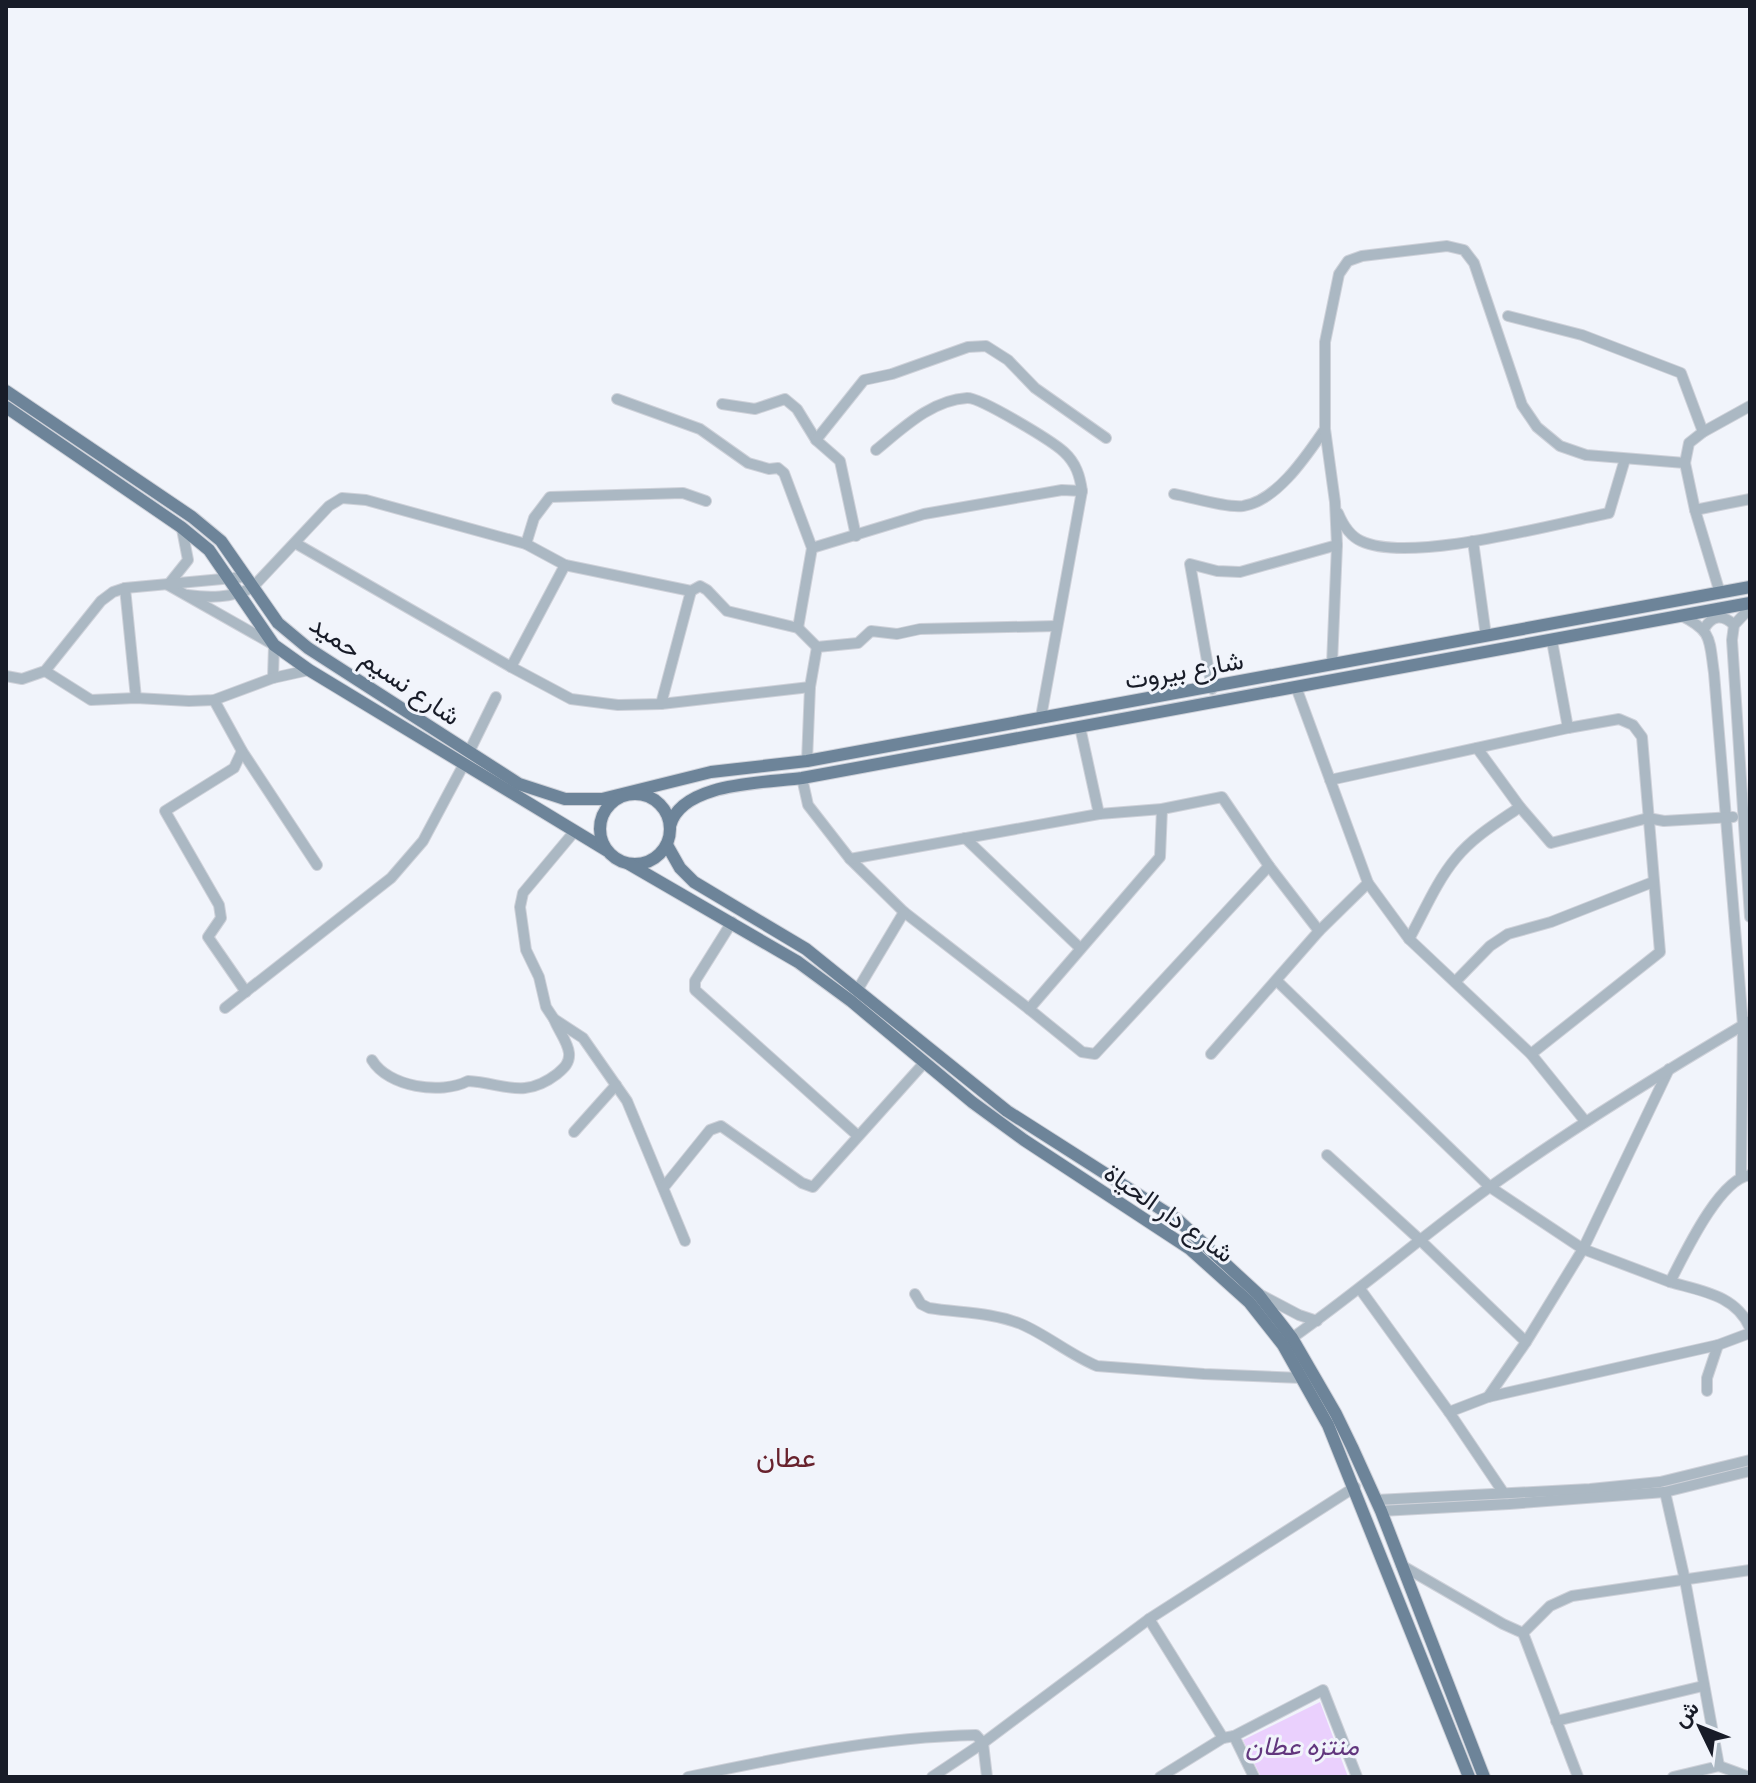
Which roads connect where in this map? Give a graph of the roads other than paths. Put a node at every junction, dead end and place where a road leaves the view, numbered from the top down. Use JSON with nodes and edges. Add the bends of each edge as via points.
{"nodes":[{"id":1,"x":1508,"y":316,"type":"dead end"},
{"id":2,"x":6,"y":391,"type":"edge"},
{"id":3,"x":617,"y":399,"type":"dead end"},
{"id":4,"x":722,"y":404,"type":"dead end"},
{"id":5,"x":1750,"y":406,"type":"edge"},
{"id":6,"x":6,"y":407,"type":"edge"},
{"id":7,"x":1325,"y":429,"type":"junction"},
{"id":8,"x":1703,"y":432,"type":"junction"},
{"id":9,"x":1106,"y":438,"type":"dead end"},
{"id":10,"x":816,"y":440,"type":"junction"},
{"id":11,"x":876,"y":450,"type":"dead end"},
{"id":12,"x":1625,"y":459,"type":"junction"},
{"id":13,"x":1685,"y":463,"type":"junction"},
{"id":14,"x":1082,"y":491,"type":"junction"},
{"id":15,"x":1174,"y":494,"type":"dead end"},
{"id":16,"x":1750,"y":499,"type":"edge"},
{"id":17,"x":706,"y":501,"type":"dead end"},
{"id":18,"x":1335,"y":502,"type":"junction"},
{"id":19,"x":1695,"y":510,"type":"junction"},
{"id":20,"x":181,"y":527,"type":"junction"},
{"id":21,"x":856,"y":536,"type":"junction"},
{"id":22,"x":1473,"y":541,"type":"junction"},
{"id":23,"x":295,"y":543,"type":"junction"},
{"id":24,"x":526,"y":544,"type":"junction"},
{"id":25,"x":1337,"y":545,"type":"junction"},
{"id":26,"x":812,"y":548,"type":"junction"},
{"id":27,"x":565,"y":565,"type":"junction"},
{"id":28,"x":228,"y":580,"type":"junction"},
{"id":29,"x":248,"y":583,"type":"junction"},
{"id":30,"x":168,"y":585,"type":"junction"},
{"id":31,"x":1750,"y":587,"type":"edge"},
{"id":32,"x":125,"y":588,"type":"junction"},
{"id":33,"x":691,"y":591,"type":"junction"},
{"id":34,"x":1720,"y":593,"type":"junction"},
{"id":35,"x":238,"y":594,"type":"junction"},
{"id":36,"x":187,"y":595,"type":"junction"},
{"id":37,"x":1750,"y":605,"type":"edge"},
{"id":38,"x":1680,"y":615,"type":"junction"},
{"id":39,"x":1734,"y":625,"type":"junction"},
{"id":40,"x":1057,"y":626,"type":"junction"},
{"id":41,"x":798,"y":628,"type":"junction"},
{"id":42,"x":1704,"y":629,"type":"junction"},
{"id":43,"x":1486,"y":636,"type":"junction"},
{"id":44,"x":1552,"y":641,"type":"junction"},
{"id":45,"x":274,"y":645,"type":"junction"},
{"id":46,"x":817,"y":647,"type":"junction"},
{"id":47,"x":1397,"y":653,"type":"junction"},
{"id":48,"x":1332,"y":664,"type":"junction"},
{"id":49,"x":511,"y":667,"type":"junction"},
{"id":50,"x":1400,"y":667,"type":"junction"},
{"id":51,"x":309,"y":670,"type":"junction"},
{"id":52,"x":45,"y":671,"type":"junction"},
{"id":53,"x":6,"y":676,"type":"edge"},
{"id":54,"x":273,"y":678,"type":"junction"},
{"id":55,"x":810,"y":687,"type":"junction"},
{"id":56,"x":1296,"y":687,"type":"junction"},
{"id":57,"x":1212,"y":689,"type":"junction"},
{"id":58,"x":496,"y":697,"type":"dead end"},
{"id":59,"x":136,"y":698,"type":"junction"},
{"id":60,"x":214,"y":700,"type":"junction"},
{"id":61,"x":661,"y":704,"type":"junction"},
{"id":62,"x":1041,"y":717,"type":"junction"},
{"id":63,"x":1080,"y":727,"type":"junction"},
{"id":64,"x":1026,"y":728,"type":"junction"},
{"id":65,"x":1568,"y":728,"type":"junction"},
{"id":66,"x":1477,"y":748,"type":"junction"},
{"id":67,"x":242,"y":751,"type":"junction"},
{"id":68,"x":466,"y":758,"type":"junction"},
{"id":69,"x":807,"y":761,"type":"junction"},
{"id":70,"x":802,"y":778,"type":"junction"},
{"id":71,"x":1330,"y":780,"type":"junction"},
{"id":72,"x":626,"y":794,"type":"junction"},
{"id":73,"x":1520,"y":807,"type":"junction"},
{"id":74,"x":1162,"y":809,"type":"junction"},
{"id":75,"x":1099,"y":814,"type":"junction"},
{"id":76,"x":1741,"y":817,"type":"junction"},
{"id":77,"x":1648,"y":818,"type":"junction"},
{"id":78,"x":1728,"y":818,"type":"junction"},
{"id":79,"x":670,"y":826,"type":"junction"},
{"id":80,"x":574,"y":832,"type":"junction"},
{"id":81,"x":965,"y":838,"type":"junction"},
{"id":82,"x":667,"y":845,"type":"junction"},
{"id":83,"x":606,"y":850,"type":"junction"},
{"id":84,"x":850,"y":859,"type":"junction"},
{"id":85,"x":629,"y":864,"type":"junction"},
{"id":86,"x":317,"y":865,"type":"dead end"},
{"id":87,"x":1269,"y":866,"type":"junction"},
{"id":88,"x":1653,"y":882,"type":"junction"},
{"id":89,"x":1368,"y":883,"type":"junction"},
{"id":90,"x":904,"y":912,"type":"junction"},
{"id":91,"x":1750,"y":917,"type":"edge"},
{"id":92,"x":732,"y":922,"type":"junction"},
{"id":93,"x":1319,"y":931,"type":"junction"},
{"id":94,"x":1409,"y":939,"type":"junction"},
{"id":95,"x":1080,"y":948,"type":"junction"},
{"id":96,"x":1277,"y":981,"type":"junction"},
{"id":97,"x":1455,"y":982,"type":"junction"},
{"id":98,"x":246,"y":992,"type":"junction"},
{"id":99,"x":855,"y":995,"type":"junction"},
{"id":100,"x":225,"y":1008,"type":"dead end"},
{"id":101,"x":1029,"y":1009,"type":"junction"},
{"id":102,"x":554,"y":1019,"type":"junction"},
{"id":103,"x":1746,"y":1023,"type":"edge"},
{"id":104,"x":1211,"y":1054,"type":"dead end"},
{"id":105,"x":1531,"y":1054,"type":"junction"},
{"id":106,"x":372,"y":1060,"type":"dead end"},
{"id":107,"x":924,"y":1063,"type":"junction"},
{"id":108,"x":1670,"y":1067,"type":"junction"},
{"id":109,"x":616,"y":1085,"type":"junction"},
{"id":110,"x":1585,"y":1121,"type":"junction"},
{"id":111,"x":574,"y":1132,"type":"dead end"},
{"id":112,"x":857,"y":1135,"type":"junction"},
{"id":113,"x":1327,"y":1155,"type":"dead end"},
{"id":114,"x":1745,"y":1175,"type":"edge"},
{"id":115,"x":664,"y":1187,"type":"junction"},
{"id":116,"x":1490,"y":1187,"type":"junction"},
{"id":117,"x":1419,"y":1239,"type":"junction"},
{"id":118,"x":685,"y":1241,"type":"dead end"},
{"id":119,"x":1583,"y":1249,"type":"junction"},
{"id":120,"x":1670,"y":1282,"type":"junction"},
{"id":121,"x":1360,"y":1289,"type":"junction"},
{"id":122,"x":915,"y":1294,"type":"dead end"},
{"id":123,"x":1258,"y":1294,"type":"junction"},
{"id":124,"x":1317,"y":1321,"type":"junction"},
{"id":125,"x":1750,"y":1330,"type":"edge"},
{"id":126,"x":1292,"y":1338,"type":"junction"},
{"id":127,"x":1526,"y":1342,"type":"junction"},
{"id":128,"x":1718,"y":1345,"type":"junction"},
{"id":129,"x":1302,"y":1378,"type":"junction"},
{"id":130,"x":1707,"y":1391,"type":"dead end"},
{"id":131,"x":1488,"y":1397,"type":"junction"},
{"id":132,"x":1449,"y":1412,"type":"junction"},
{"id":133,"x":1346,"y":1450,"type":"junction"},
{"id":134,"x":1750,"y":1460,"type":"edge"},
{"id":135,"x":1750,"y":1471,"type":"edge"},
{"id":136,"x":1355,"y":1487,"type":"junction"},
{"id":137,"x":1503,"y":1492,"type":"junction"},
{"id":138,"x":1665,"y":1492,"type":"junction"},
{"id":139,"x":1378,"y":1506,"type":"junction"},
{"id":140,"x":1401,"y":1565,"type":"junction"},
{"id":141,"x":1750,"y":1570,"type":"edge"},
{"id":142,"x":1685,"y":1580,"type":"junction"},
{"id":143,"x":1149,"y":1619,"type":"junction"},
{"id":144,"x":1523,"y":1633,"type":"junction"},
{"id":145,"x":1703,"y":1686,"type":"junction"},
{"id":146,"x":1556,"y":1721,"type":"junction"},
{"id":147,"x":1229,"y":1737,"type":"junction"},
{"id":148,"x":1462,"y":1741,"type":"junction"},
{"id":149,"x":983,"y":1743,"type":"junction"},
{"id":150,"x":1719,"y":1766,"type":"junction"},
{"id":151,"x":688,"y":1777,"type":"edge"},
{"id":152,"x":932,"y":1777,"type":"edge"},
{"id":153,"x":987,"y":1777,"type":"edge"},
{"id":154,"x":1160,"y":1777,"type":"edge"},
{"id":155,"x":1254,"y":1777,"type":"edge"},
{"id":156,"x":1357,"y":1777,"type":"edge"},
{"id":157,"x":1469,"y":1777,"type":"edge"},
{"id":158,"x":1484,"y":1777,"type":"edge"},
{"id":159,"x":1578,"y":1777,"type":"edge"},
{"id":160,"x":1673,"y":1777,"type":"edge"},
{"id":161,"x":1749,"y":1777,"type":"edge"}],
"edges":[{"from":1,"to":8,"type":"street","via":[[1582,335],[1681,373]]},
{"from":2,"to":29,"type":"main road","name":"شارع نسيم حميد","via":[[192,517],[221,541]]},
{"from":3,"to":26,"type":"street","via":[[700,429],[748,463],[781,470]]},
{"from":4,"to":10,"type":"street","via":[[755,409],[785,399]]},
{"from":5,"to":8,"type":"street"},
{"from":6,"to":20,"type":"main road","name":"شارع نسيم حميد"},
{"from":7,"to":12,"type":"street","via":[[1325,342],[1339,274],[1348,261],[1362,256],[1447,246],[1464,250],[1474,263],[1522,405],[1537,427],[1560,446]]},
{"from":7,"to":15,"type":"street","via":[[1290,475],[1255,502],[1239,506]]},
{"from":7,"to":18,"type":"street"},
{"from":8,"to":13,"type":"street","via":[[1689,443]]},
{"from":9,"to":10,"type":"street","via":[[986,346],[864,380]]},
{"from":10,"to":21,"type":"street","via":[[840,461]]},
{"from":11,"to":14,"type":"street","via":[[914,419],[970,397],[1065,453],[1080,473]]},
{"from":12,"to":13,"type":"street"},
{"from":12,"to":22,"type":"street","via":[[1609,513]]},
{"from":13,"to":19,"type":"street"},
{"from":14,"to":21,"type":"street","via":[[924,514]]},
{"from":14,"to":40,"type":"street"},
{"from":16,"to":19,"type":"street"},
{"from":17,"to":24,"type":"street","via":[[683,493],[550,497],[534,518]]},
{"from":18,"to":22,"type":"street","via":[[1347,531],[1367,544],[1408,550]]},
{"from":18,"to":25,"type":"street"},
{"from":19,"to":34,"type":"street"},
{"from":20,"to":28,"type":"main road","name":"شارع نسيم حميد","via":[[209,550]]},
{"from":20,"to":30,"type":"street","via":[[188,560]]},
{"from":21,"to":26,"type":"street"},
{"from":22,"to":43,"type":"street"},
{"from":23,"to":24,"type":"street","via":[[342,498]]},
{"from":23,"to":29,"type":"street"},
{"from":23,"to":49,"type":"street"},
{"from":24,"to":27,"type":"street"},
{"from":25,"to":48,"type":"street"},
{"from":25,"to":57,"type":"street","via":[[1240,572],[1190,564]]},
{"from":26,"to":41,"type":"street"},
{"from":27,"to":33,"type":"street"},
{"from":27,"to":49,"type":"street"},
{"from":28,"to":29,"type":"street"},
{"from":28,"to":30,"type":"street"},
{"from":28,"to":35,"type":"main road","name":"شارع نسيم حميد"},
{"from":29,"to":35,"type":"street"},
{"from":29,"to":68,"type":"main road","name":"شارع نسيم حميد","via":[[278,623],[308,648]]},
{"from":30,"to":32,"type":"street"},
{"from":30,"to":36,"type":"street"},
{"from":31,"to":34,"type":"main road","name":"شارع بيروت"},
{"from":32,"to":52,"type":"street","via":[[101,601]]},
{"from":32,"to":59,"type":"street"},
{"from":33,"to":41,"type":"street","via":[[700,586],[727,611]]},
{"from":33,"to":61,"type":"street"},
{"from":34,"to":43,"type":"main road","name":"شارع بيروت"},
{"from":35,"to":36,"type":"street"},
{"from":35,"to":45,"type":"main road","name":"شارع نسيم حميد"},
{"from":36,"to":45,"type":"street"},
{"from":37,"to":38,"type":"main road","name":"شارع بيروت"},
{"from":37,"to":39,"type":"street"},
{"from":38,"to":42,"type":"street"},
{"from":38,"to":44,"type":"main road","name":"شارع بيروت"},
{"from":39,"to":42,"type":"street","via":[[1716,617]]},
{"from":39,"to":76,"type":"street"},
{"from":40,"to":46,"type":"street","via":[[871,631],[858,643]]},
{"from":40,"to":62,"type":"street"},
{"from":41,"to":46,"type":"street"},
{"from":42,"to":78,"type":"street","via":[[1714,673]]},
{"from":43,"to":47,"type":"main road","name":"شارع بيروت"},
{"from":44,"to":50,"type":"main road","name":"شارع بيروت"},
{"from":44,"to":65,"type":"street"},
{"from":45,"to":51,"type":"main road","name":"شارع نسيم حميد"},
{"from":45,"to":54,"type":"street"},
{"from":46,"to":55,"type":"street"},
{"from":47,"to":48,"type":"main road","name":"شارع بيروت"},
{"from":47,"to":50,"type":"main road"},
{"from":48,"to":57,"type":"main road","name":"شارع بيروت"},
{"from":49,"to":61,"type":"street","via":[[571,699]]},
{"from":50,"to":56,"type":"main road","name":"شارع بيروت"},
{"from":51,"to":54,"type":"street"},
{"from":51,"to":68,"type":"main road","name":"شارع نسيم حميد"},
{"from":52,"to":53,"type":"street","via":[[22,679]]},
{"from":52,"to":59,"type":"street","via":[[91,700]]},
{"from":54,"to":60,"type":"street"},
{"from":55,"to":61,"type":"street"},
{"from":55,"to":69,"type":"street"},
{"from":56,"to":63,"type":"main road","name":"شارع بيروت"},
{"from":56,"to":71,"type":"street"},
{"from":57,"to":62,"type":"main road","name":"شارع بيروت"},
{"from":58,"to":68,"type":"street"},
{"from":59,"to":60,"type":"street"},
{"from":60,"to":67,"type":"street"},
{"from":62,"to":64,"type":"main road","name":"شارع بيروت"},
{"from":63,"to":64,"type":"main road","name":"شارع بيروت"},
{"from":63,"to":75,"type":"street"},
{"from":64,"to":69,"type":"main road","name":"شارع بيروت"},
{"from":64,"to":70,"type":"main road","name":"شارع بيروت"},
{"from":65,"to":66,"type":"street"},
{"from":65,"to":77,"type":"street","via":[[1619,719],[1633,725],[1642,737]]},
{"from":66,"to":71,"type":"street"},
{"from":66,"to":73,"type":"street"},
{"from":67,"to":86,"type":"street"},
{"from":67,"to":98,"type":"street","via":[[234,768],[165,811],[219,905],[221,918],[208,937]]},
{"from":68,"to":72,"type":"main road","name":"شارع نسيم حميد","via":[[565,799]]},
{"from":68,"to":80,"type":"main road","name":"شارع نسيم حميد"},
{"from":68,"to":98,"type":"street","via":[[423,841],[391,878]]},
{"from":69,"to":72,"type":"main road","name":"شارع بيروت","via":[[711,772]]},
{"from":70,"to":79,"type":"main road","name":"شارع بيروت","via":[[697,795],[672,817]]},
{"from":70,"to":84,"type":"street","via":[[808,805]]},
{"from":71,"to":89,"type":"street"},
{"from":72,"to":79,"type":"main road","via":[[660,804]]},
{"from":72,"to":83,"type":"main road","via":[[602,817]]},
{"from":73,"to":77,"type":"street","via":[[1551,843]]},
{"from":73,"to":94,"type":"street","via":[[1457,856]]},
{"from":74,"to":75,"type":"street"},
{"from":74,"to":87,"type":"street","via":[[1222,797]]},
{"from":74,"to":95,"type":"street","via":[[1160,857]]},
{"from":75,"to":81,"type":"street"},
{"from":76,"to":78,"type":"street"},
{"from":76,"to":91,"type":"street"},
{"from":77,"to":78,"type":"street"},
{"from":77,"to":88,"type":"street"},
{"from":78,"to":103,"type":"street"},
{"from":79,"to":82,"type":"main road"},
{"from":80,"to":83,"type":"main road","name":"شارع نسيم حميد"},
{"from":80,"to":102,"type":"street","via":[[523,893],[520,907],[526,950]]},
{"from":81,"to":84,"type":"street"},
{"from":81,"to":95,"type":"street"},
{"from":82,"to":85,"type":"main road","via":[[651,861]]},
{"from":82,"to":99,"type":"main road","name":"شارع دار الحياة","via":[[694,882],[806,949]]},
{"from":83,"to":85,"type":"main road"},
{"from":84,"to":90,"type":"street"},
{"from":85,"to":92,"type":"main road","name":"شارع دار الحياة"},
{"from":87,"to":93,"type":"street"},
{"from":87,"to":101,"type":"street","via":[[1095,1054],[1082,1052]]},
{"from":88,"to":97,"type":"street","via":[[1508,934]]},
{"from":88,"to":105,"type":"street","via":[[1660,952]]},
{"from":89,"to":93,"type":"street"},
{"from":89,"to":94,"type":"street"},
{"from":90,"to":99,"type":"street"},
{"from":90,"to":101,"type":"street"},
{"from":92,"to":99,"type":"main road","name":"شارع دار الحياة"},
{"from":92,"to":112,"type":"street","via":[[695,981],[695,990]]},
{"from":93,"to":96,"type":"street"},
{"from":94,"to":97,"type":"street"},
{"from":95,"to":101,"type":"street"},
{"from":96,"to":104,"type":"street"},
{"from":96,"to":116,"type":"street"},
{"from":97,"to":105,"type":"street"},
{"from":98,"to":100,"type":"street"},
{"from":99,"to":107,"type":"main road","name":"شارع دار الحياة"},
{"from":99,"to":123,"type":"main road","name":"شارع دار الحياة","via":[[1007,1111],[1178,1220]]},
{"from":102,"to":106,"type":"street","via":[[569,1059],[539,1086],[500,1088],[468,1081],[442,1090],[389,1078]]},
{"from":102,"to":109,"type":"street","via":[[583,1038]]},
{"from":103,"to":108,"type":"street"},
{"from":103,"to":114,"type":"street"},
{"from":105,"to":110,"type":"street"},
{"from":107,"to":112,"type":"street"},
{"from":107,"to":129,"type":"main road","name":"شارع دار الحياة","via":[[1024,1140],[1215,1269],[1267,1323]]},
{"from":108,"to":110,"type":"street"},
{"from":108,"to":119,"type":"street"},
{"from":109,"to":111,"type":"street"},
{"from":109,"to":115,"type":"street"},
{"from":110,"to":116,"type":"street"},
{"from":112,"to":115,"type":"street","via":[[813,1187],[715,1126]]},
{"from":113,"to":117,"type":"street"},
{"from":114,"to":120,"type":"street","via":[[1708,1211]]},
{"from":115,"to":118,"type":"street"},
{"from":116,"to":117,"type":"street"},
{"from":116,"to":119,"type":"street"},
{"from":117,"to":121,"type":"street"},
{"from":117,"to":127,"type":"street"},
{"from":119,"to":120,"type":"street"},
{"from":119,"to":127,"type":"street"},
{"from":120,"to":125,"type":"street","via":[[1723,1298],[1744,1315]]},
{"from":121,"to":124,"type":"street"},
{"from":121,"to":132,"type":"street"},
{"from":122,"to":129,"type":"street","via":[[929,1308],[987,1313],[1022,1324],[1097,1366]]},
{"from":123,"to":124,"type":"street"},
{"from":123,"to":126,"type":"main road","name":"شارع دار الحياة"},
{"from":124,"to":126,"type":"street"},
{"from":125,"to":128,"type":"street"},
{"from":126,"to":133,"type":"main road","name":"شارع دار الحياة","via":[[1336,1414]]},
{"from":127,"to":131,"type":"street"},
{"from":128,"to":130,"type":"street"},
{"from":128,"to":131,"type":"street"},
{"from":129,"to":133,"type":"main road","name":"شارع دار الحياة"},
{"from":131,"to":132,"type":"street"},
{"from":132,"to":137,"type":"street"},
{"from":133,"to":136,"type":"main road","name":"شارع دار الحياة"},
{"from":133,"to":139,"type":"main road","name":"شارع دار الحياة"},
{"from":134,"to":137,"type":"street","via":[[1660,1482]]},
{"from":135,"to":138,"type":"street"},
{"from":136,"to":143,"type":"street"},
{"from":136,"to":148,"type":"main road","name":"شارع دار الحياة"},
{"from":137,"to":139,"type":"street"},
{"from":138,"to":139,"type":"street","via":[[1523,1504]]},
{"from":138,"to":142,"type":"street"},
{"from":139,"to":140,"type":"main road","name":"شارع دار الحياة"},
{"from":140,"to":144,"type":"street"},
{"from":140,"to":148,"type":"main road","name":"شارع دار الحياة"},
{"from":141,"to":142,"type":"street"},
{"from":142,"to":144,"type":"street","via":[[1572,1596],[1550,1606]]},
{"from":142,"to":145,"type":"street"},
{"from":143,"to":147,"type":"street"},
{"from":143,"to":149,"type":"street"},
{"from":144,"to":146,"type":"street"},
{"from":145,"to":146,"type":"street"},
{"from":145,"to":150,"type":"street"},
{"from":146,"to":159,"type":"street"},
{"from":147,"to":154,"type":"street"},
{"from":147,"to":155,"type":"street"},
{"from":147,"to":156,"type":"street","via":[[1323,1690]]},
{"from":148,"to":157,"type":"main road","name":"شارع دار الحياة"},
{"from":148,"to":158,"type":"main road","name":"شارع دار الحياة"},
{"from":149,"to":151,"type":"street","via":[[976,1735],[933,1735],[796,1754]]},
{"from":149,"to":152,"type":"street"},
{"from":149,"to":153,"type":"street"},
{"from":150,"to":160,"type":"street"},
{"from":150,"to":161,"type":"street"}]}
